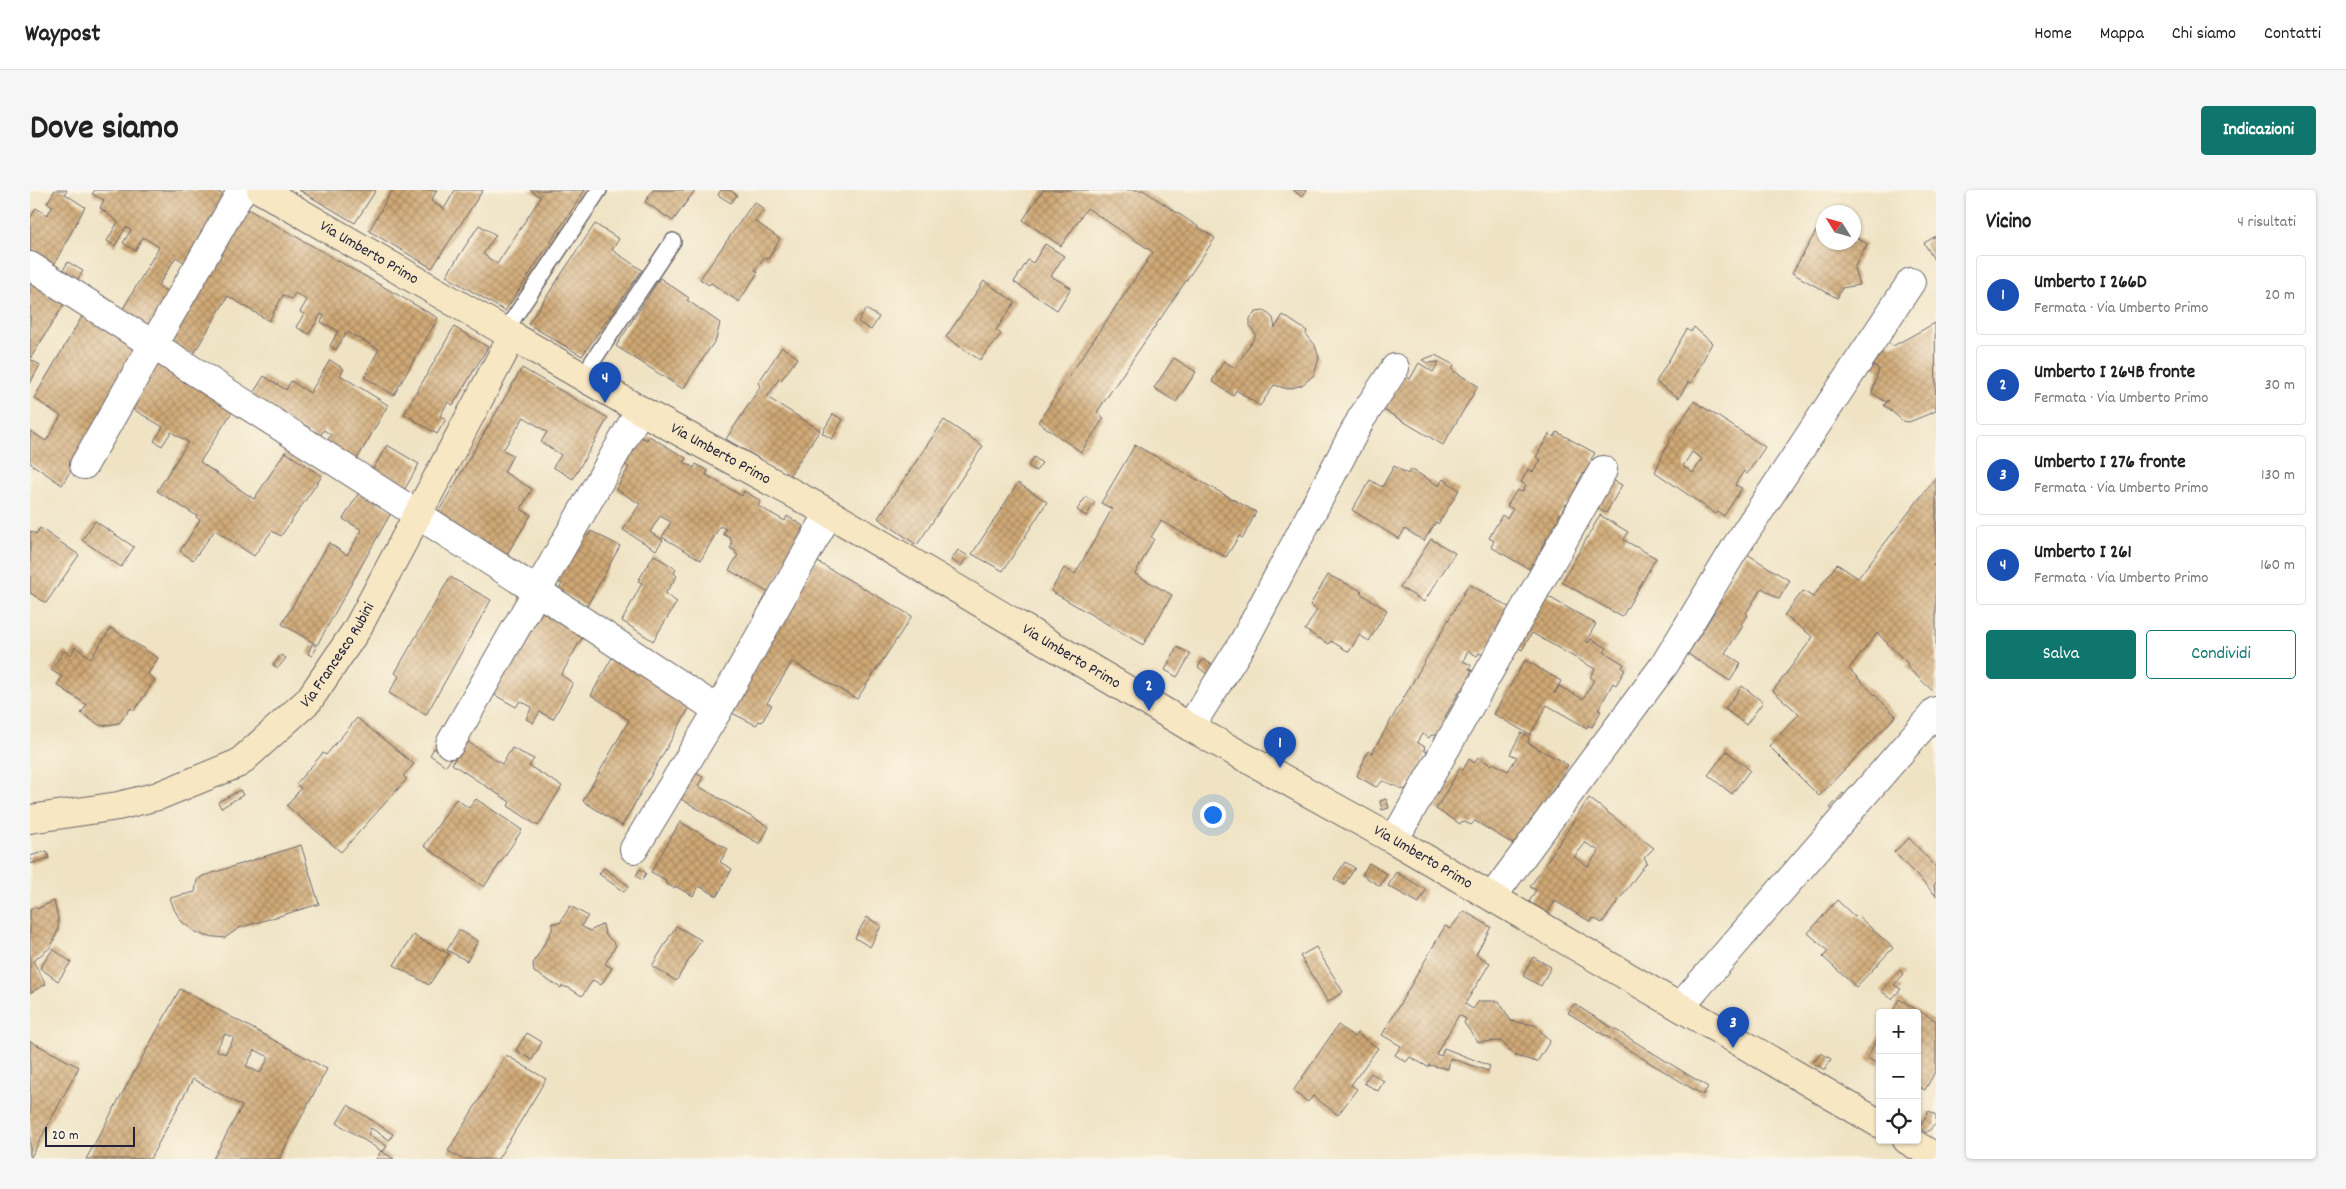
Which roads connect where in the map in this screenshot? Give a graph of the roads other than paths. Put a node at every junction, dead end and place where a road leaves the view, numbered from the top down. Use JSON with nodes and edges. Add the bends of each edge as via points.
{"nodes":[{"id":1,"x":242,"y":190,"type":"edge"},
{"id":2,"x":599,"y":190,"type":"edge"},
{"id":3,"x":272,"y":193,"type":"edge"},
{"id":4,"x":673,"y":241,"type":"dead end"},
{"id":5,"x":30,"y":266,"type":"edge"},
{"id":6,"x":1911,"y":282,"type":"dead end"},
{"id":7,"x":509,"y":333,"type":"junction"},
{"id":8,"x":154,"y":345,"type":"junction"},
{"id":9,"x":1394,"y":368,"type":"dead end"},
{"id":10,"x":582,"y":377,"type":"junction"},
{"id":11,"x":640,"y":410,"type":"junction"},
{"id":12,"x":84,"y":465,"type":"dead end"},
{"id":13,"x":1603,"y":470,"type":"dead end"},
{"id":14,"x":830,"y":513,"type":"junction"},
{"id":15,"x":416,"y":515,"type":"junction"},
{"id":16,"x":537,"y":591,"type":"junction"},
{"id":17,"x":718,"y":710,"type":"junction"},
{"id":18,"x":1936,"y":712,"type":"edge"},
{"id":19,"x":1190,"y":727,"type":"junction"},
{"id":20,"x":450,"y":744,"type":"dead end"},
{"id":21,"x":30,"y":819,"type":"edge"},
{"id":22,"x":1394,"y":840,"type":"junction"},
{"id":23,"x":634,"y":849,"type":"dead end"},
{"id":24,"x":1492,"y":897,"type":"junction"},
{"id":25,"x":1680,"y":1007,"type":"junction"},
{"id":26,"x":1876,"y":1122,"type":"edge"},
{"id":27,"x":1914,"y":1144,"type":"edge"},
{"id":28,"x":1936,"y":1157,"type":"edge"}],
"edges":[{"from":1,"to":8,"type":"street"},
{"from":2,"to":7,"type":"lane"},
{"from":3,"to":7,"type":"main road","name":"Via Umberto Primo"},
{"from":4,"to":10,"type":"lane"},
{"from":5,"to":8,"type":"street"},
{"from":6,"to":24,"type":"street","via":[[1738,545],[1665,664]]},
{"from":7,"to":10,"type":"main road","name":"Via Umberto Primo"},
{"from":7,"to":15,"type":"main road","name":"Via Francesco Rubini"},
{"from":8,"to":12,"type":"street"},
{"from":8,"to":15,"type":"street"},
{"from":9,"to":19,"type":"street","via":[[1361,419],[1244,641]]},
{"from":10,"to":11,"type":"main road","name":"Via Umberto Primo"},
{"from":11,"to":14,"type":"main road","name":"Via Umberto Primo"},
{"from":11,"to":16,"type":"street"},
{"from":13,"to":22,"type":"street"},
{"from":14,"to":17,"type":"street"},
{"from":14,"to":19,"type":"main road","name":"Via Umberto Primo"},
{"from":15,"to":16,"type":"street"},
{"from":15,"to":21,"type":"main road","name":"Via Francesco Rubini","via":[[356,629],[309,700],[239,763],[158,796],[118,806]]},
{"from":16,"to":17,"type":"street"},
{"from":16,"to":20,"type":"street"},
{"from":17,"to":23,"type":"street"},
{"from":18,"to":25,"type":"street"},
{"from":19,"to":22,"type":"main road","name":"Via Umberto Primo"},
{"from":22,"to":24,"type":"main road","name":"Via Umberto Primo"},
{"from":24,"to":25,"type":"main road","name":"Via Umberto Primo"},
{"from":25,"to":26,"type":"main road","name":"Via Umberto Primo"},
{"from":27,"to":28,"type":"main road"}]}
